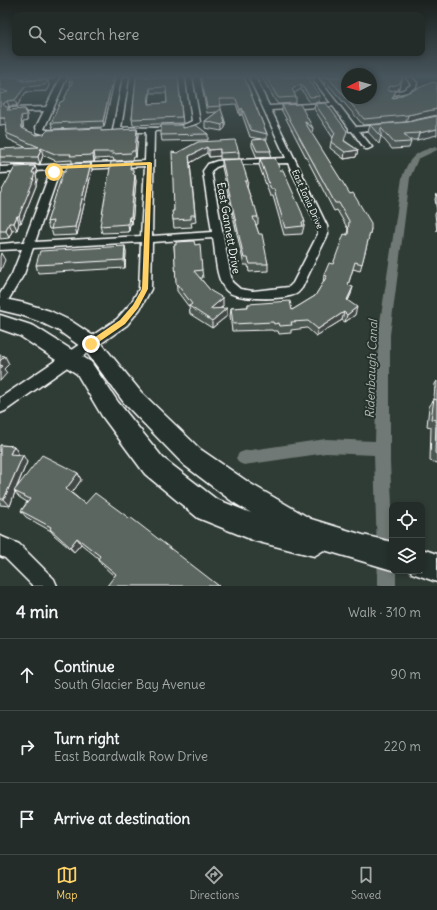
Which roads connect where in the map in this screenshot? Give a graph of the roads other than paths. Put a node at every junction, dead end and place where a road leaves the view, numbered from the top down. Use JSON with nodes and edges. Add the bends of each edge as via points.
{"nodes":[{"id":1,"x":51,"y":104,"type":"edge"},
{"id":2,"x":120,"y":104,"type":"edge"},
{"id":3,"x":193,"y":104,"type":"edge"},
{"id":4,"x":264,"y":104,"type":"edge"},
{"id":5,"x":334,"y":105,"type":"joint"},
{"id":6,"x":266,"y":108,"type":"junction"},
{"id":7,"x":49,"y":109,"type":"junction"},
{"id":8,"x":9,"y":110,"type":"edge"},
{"id":9,"x":396,"y":127,"type":"edge"},
{"id":10,"x":150,"y":129,"type":"junction"},
{"id":11,"x":352,"y":129,"type":"junction"},
{"id":12,"x":73,"y":132,"type":"edge"},
{"id":13,"x":368,"y":147,"type":"dead end"},
{"id":14,"x":291,"y":160,"type":"junction"},
{"id":15,"x":150,"y":163,"type":"junction"},
{"id":16,"x":56,"y":168,"type":"junction"},
{"id":17,"x":0,"y":170,"type":"edge"},
{"id":18,"x":218,"y":235,"type":"junction"},
{"id":19,"x":147,"y":239,"type":"junction"},
{"id":20,"x":28,"y":246,"type":"junction"},
{"id":21,"x":0,"y":247,"type":"edge"},
{"id":22,"x":238,"y":292,"type":"joint"},
{"id":23,"x":0,"y":304,"type":"edge"},
{"id":24,"x":0,"y":322,"type":"edge"},
{"id":25,"x":91,"y":344,"type":"junction"},
{"id":26,"x":70,"y":358,"type":"junction"},
{"id":27,"x":0,"y":406,"type":"edge"},
{"id":28,"x":0,"y":546,"type":"edge"},
{"id":29,"x":363,"y":549,"type":"junction"},
{"id":30,"x":389,"y":555,"type":"edge"},
{"id":31,"x":425,"y":565,"type":"edge"},
{"id":32,"x":437,"y":568,"type":"edge"},
{"id":33,"x":47,"y":586,"type":"edge"}],
"edges":[{"from":1,"to":7,"type":"street"},
{"from":2,"to":10,"type":"street","via":[[114,130]]},
{"from":3,"to":10,"type":"street","via":[[196,122],[192,126]]},
{"from":4,"to":6,"type":"street","name":"East Ionia Drive"},
{"from":5,"to":6,"type":"street"},
{"from":5,"to":11,"type":"street"},
{"from":6,"to":14,"type":"street","name":"East Ionia Drive"},
{"from":7,"to":8,"type":"street"},
{"from":7,"to":12,"type":"street","via":[[40,128],[42,132]]},
{"from":9,"to":11,"type":"street"},
{"from":10,"to":15,"type":"street"},
{"from":11,"to":13,"type":"street"},
{"from":14,"to":18,"type":"street","name":"East Gannett Drive","via":[[212,165],[207,171]]},
{"from":14,"to":22,"type":"street","name":"East Ionia Drive","via":[[322,226],[323,234],[298,285],[292,290],[253,294]]},
{"from":15,"to":16,"type":"street"},
{"from":15,"to":19,"type":"street"},
{"from":16,"to":17,"type":"street"},
{"from":16,"to":20,"type":"street"},
{"from":18,"to":19,"type":"street"},
{"from":18,"to":22,"type":"street","name":"East Gannett Drive","via":[[226,282],[230,288]]},
{"from":19,"to":20,"type":"street"},
{"from":19,"to":25,"type":"street","via":[[145,289],[136,306],[122,322]]},
{"from":20,"to":21,"type":"street"},
{"from":20,"to":23,"type":"street","via":[[18,274]]},
{"from":23,"to":25,"type":"street","via":[[44,316],[65,326]]},
{"from":24,"to":26,"type":"street","via":[[27,331]]},
{"from":25,"to":26,"type":"street"},
{"from":25,"to":29,"type":"street","via":[[133,398],[192,457],[242,493],[306,532]]},
{"from":26,"to":27,"type":"street"},
{"from":26,"to":29,"type":"street","via":[[84,368],[110,409],[154,466],[207,509],[255,528],[306,541]]},
{"from":28,"to":33,"type":"street","via":[[12,551]]},
{"from":29,"to":30,"type":"street"},
{"from":31,"to":32,"type":"street"}]}
